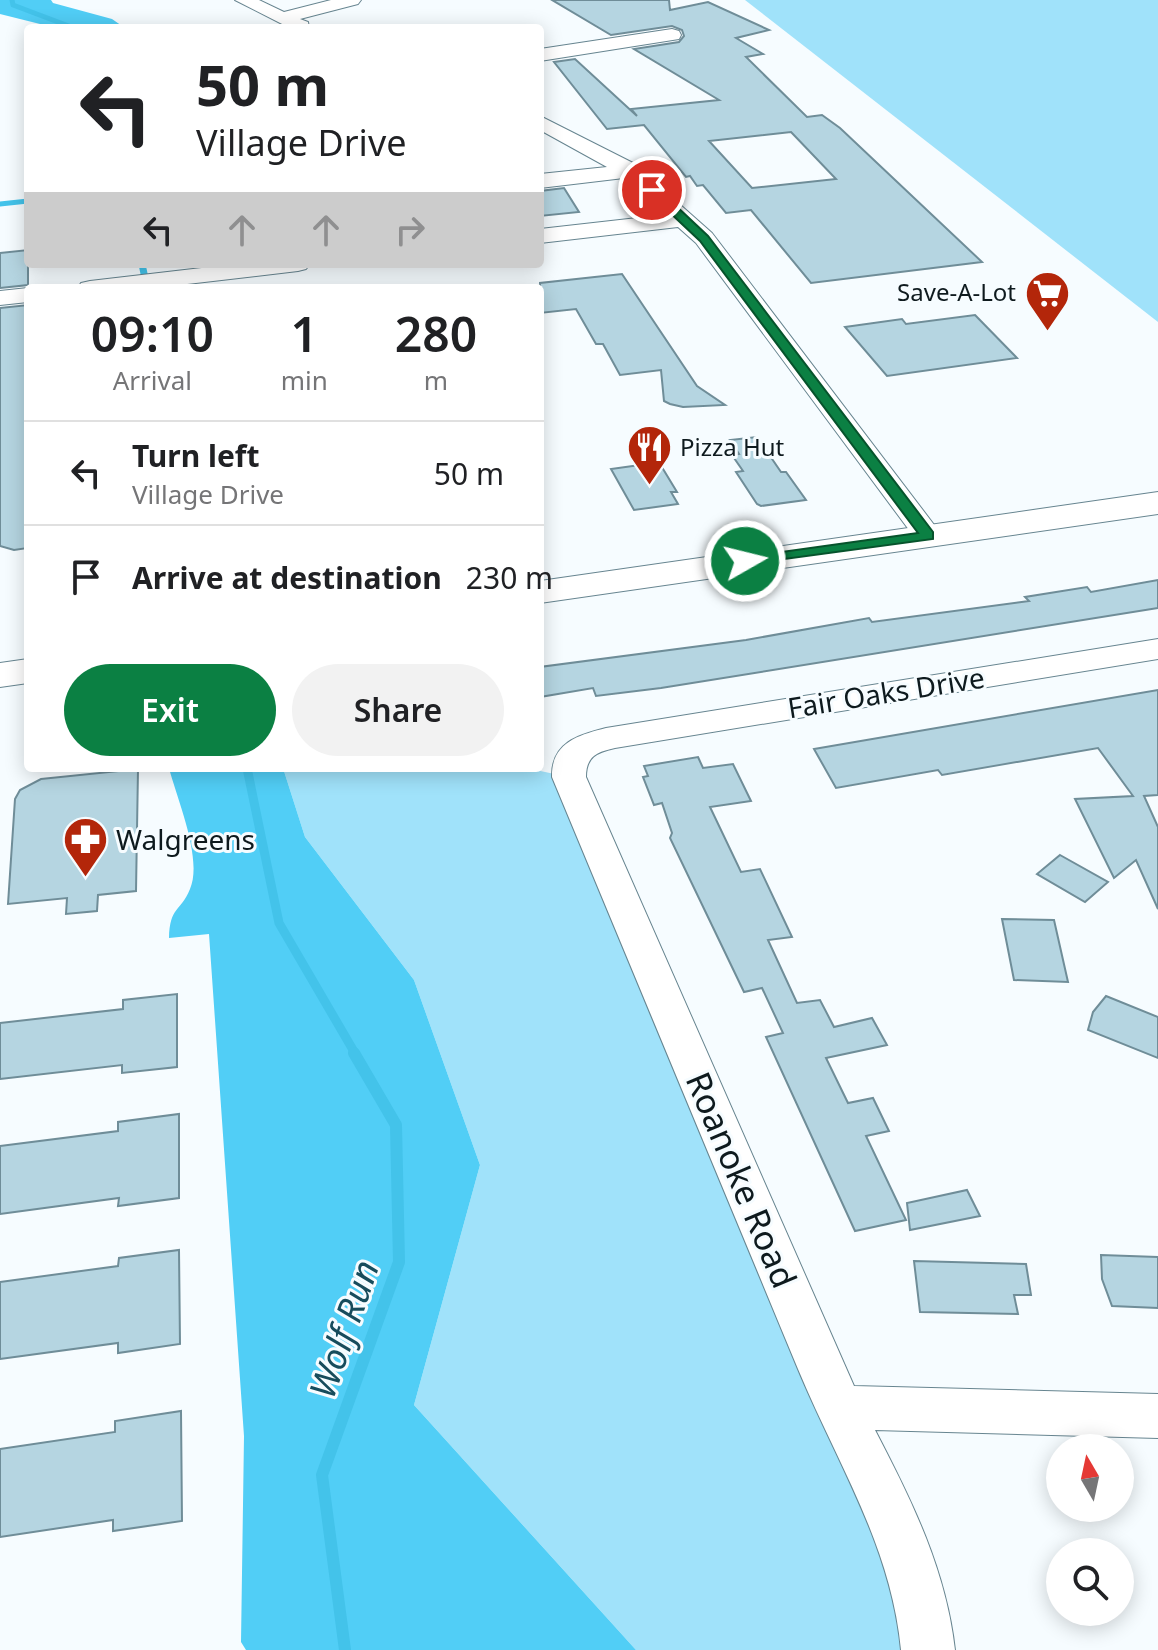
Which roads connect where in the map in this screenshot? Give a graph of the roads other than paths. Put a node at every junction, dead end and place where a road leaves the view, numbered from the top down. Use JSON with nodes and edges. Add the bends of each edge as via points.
{"nodes":[{"id":1,"x":244,"y":0,"type":"edge"},
{"id":2,"x":352,"y":0,"type":"edge"},
{"id":3,"x":281,"y":18,"type":"junction"},
{"id":4,"x":296,"y":24,"type":"edge"},
{"id":5,"x":672,"y":35,"type":"dead end"},
{"id":6,"x":544,"y":54,"type":"edge"},
{"id":7,"x":544,"y":124,"type":"edge"},
{"id":8,"x":629,"y":171,"type":"junction"},
{"id":9,"x":544,"y":181,"type":"edge"},
{"id":10,"x":685,"y":219,"type":"junction"},
{"id":11,"x":544,"y":236,"type":"edge"},
{"id":12,"x":258,"y":268,"type":"edge"},
{"id":13,"x":127,"y":284,"type":"edge"},
{"id":14,"x":24,"y":295,"type":"edge"},
{"id":15,"x":0,"y":298,"type":"edge"},
{"id":16,"x":1158,"y":503,"type":"edge"},
{"id":17,"x":928,"y":536,"type":"junction"},
{"id":18,"x":544,"y":591,"type":"edge"},
{"id":19,"x":1158,"y":649,"type":"edge"},
{"id":20,"x":24,"y":672,"type":"edge"},
{"id":21,"x":0,"y":675,"type":"edge"},
{"id":22,"x":615,"y":737,"type":"joint"},
{"id":23,"x":838,"y":1407,"type":"junction"},
{"id":24,"x":1158,"y":1416,"type":"edge"},
{"id":25,"x":928,"y":1650,"type":"edge"}],
"edges":[{"from":1,"to":3,"type":"street"},
{"from":2,"to":3,"type":"street"},
{"from":3,"to":4,"type":"street"},
{"from":5,"to":6,"type":"street"},
{"from":7,"to":8,"type":"street"},
{"from":8,"to":9,"type":"street"},
{"from":8,"to":10,"type":"street"},
{"from":10,"to":11,"type":"street"},
{"from":10,"to":17,"type":"street"},
{"from":12,"to":13,"type":"street"},
{"from":14,"to":15,"type":"street"},
{"from":16,"to":17,"type":"main road"},
{"from":17,"to":18,"type":"main road"},
{"from":19,"to":22,"type":"street","name":"Fair Oaks Drive"},
{"from":20,"to":21,"type":"main road"},
{"from":22,"to":23,"type":"street","name":"Roanoke Road","via":[[576,750],[569,760],[569,777]]},
{"from":23,"to":24,"type":"street"},
{"from":23,"to":25,"type":"street","name":"Roanoke Road","via":[[918,1581]]}]}
